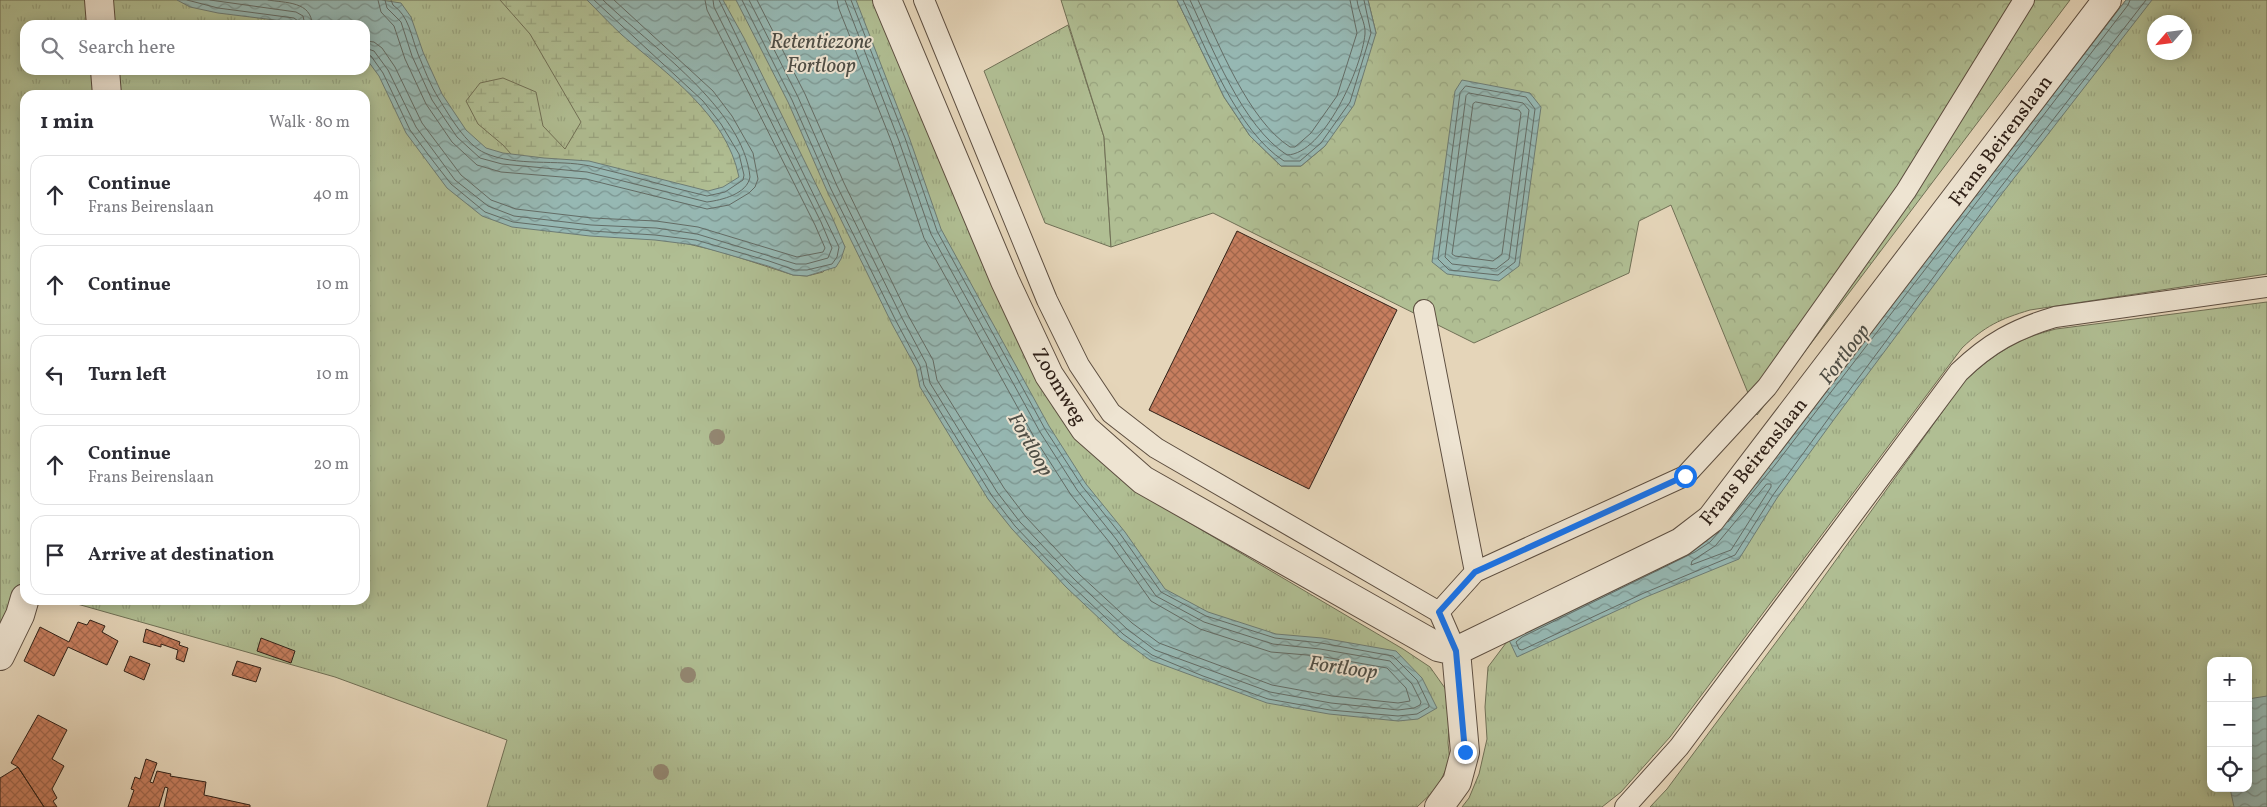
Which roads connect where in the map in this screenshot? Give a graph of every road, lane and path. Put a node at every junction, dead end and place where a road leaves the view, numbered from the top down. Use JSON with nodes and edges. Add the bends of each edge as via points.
{"nodes":[{"id":1,"x":99,"y":0,"type":"edge"},
{"id":2,"x":887,"y":0,"type":"edge"},
{"id":3,"x":924,"y":0,"type":"edge"},
{"id":4,"x":2024,"y":0,"type":"edge"},
{"id":5,"x":2107,"y":0,"type":"edge"},
{"id":6,"x":101,"y":20,"type":"edge"},
{"id":7,"x":106,"y":75,"type":"edge"},
{"id":8,"x":107,"y":90,"type":"edge"},
{"id":9,"x":2267,"y":287,"type":"edge"},
{"id":10,"x":1424,"y":310,"type":"dead end"},
{"id":11,"x":1475,"y":572,"type":"junction"},
{"id":12,"x":23,"y":605,"type":"edge"},
{"id":13,"x":1439,"y":612,"type":"junction"},
{"id":14,"x":1456,"y":651,"type":"junction"},
{"id":15,"x":0,"y":656,"type":"edge"},
{"id":16,"x":1439,"y":807,"type":"edge"},
{"id":17,"x":1625,"y":807,"type":"edge"}],
"edges":[{"from":1,"to":6,"type":"street"},
{"from":2,"to":14,"type":"street","name":"Zoomweg","via":[[1004,281],[1049,375],[1085,429],[1143,480],[1438,647]]},
{"from":3,"to":13,"type":"lane","via":[[1047,300],[1079,365],[1111,413],[1156,448]]},
{"from":4,"to":11,"type":"lane","name":"Frans Beirenslaan","via":[[1906,191],[1767,387],[1685,476]]},
{"from":5,"to":14,"type":"street","name":"Frans Beirenslaan","via":[[1711,519],[1681,542]]},
{"from":7,"to":8,"type":"street"},
{"from":9,"to":17,"type":"lane","via":[[2055,317],[2004,336],[1979,352],[1959,372],[1679,748]]},
{"from":10,"to":11,"type":"lane"},
{"from":11,"to":13,"type":"lane"},
{"from":12,"to":15,"type":"street"},
{"from":13,"to":14,"type":"lane"},
{"from":14,"to":16,"type":"street","via":[[1465,752],[1457,782]]}]}
